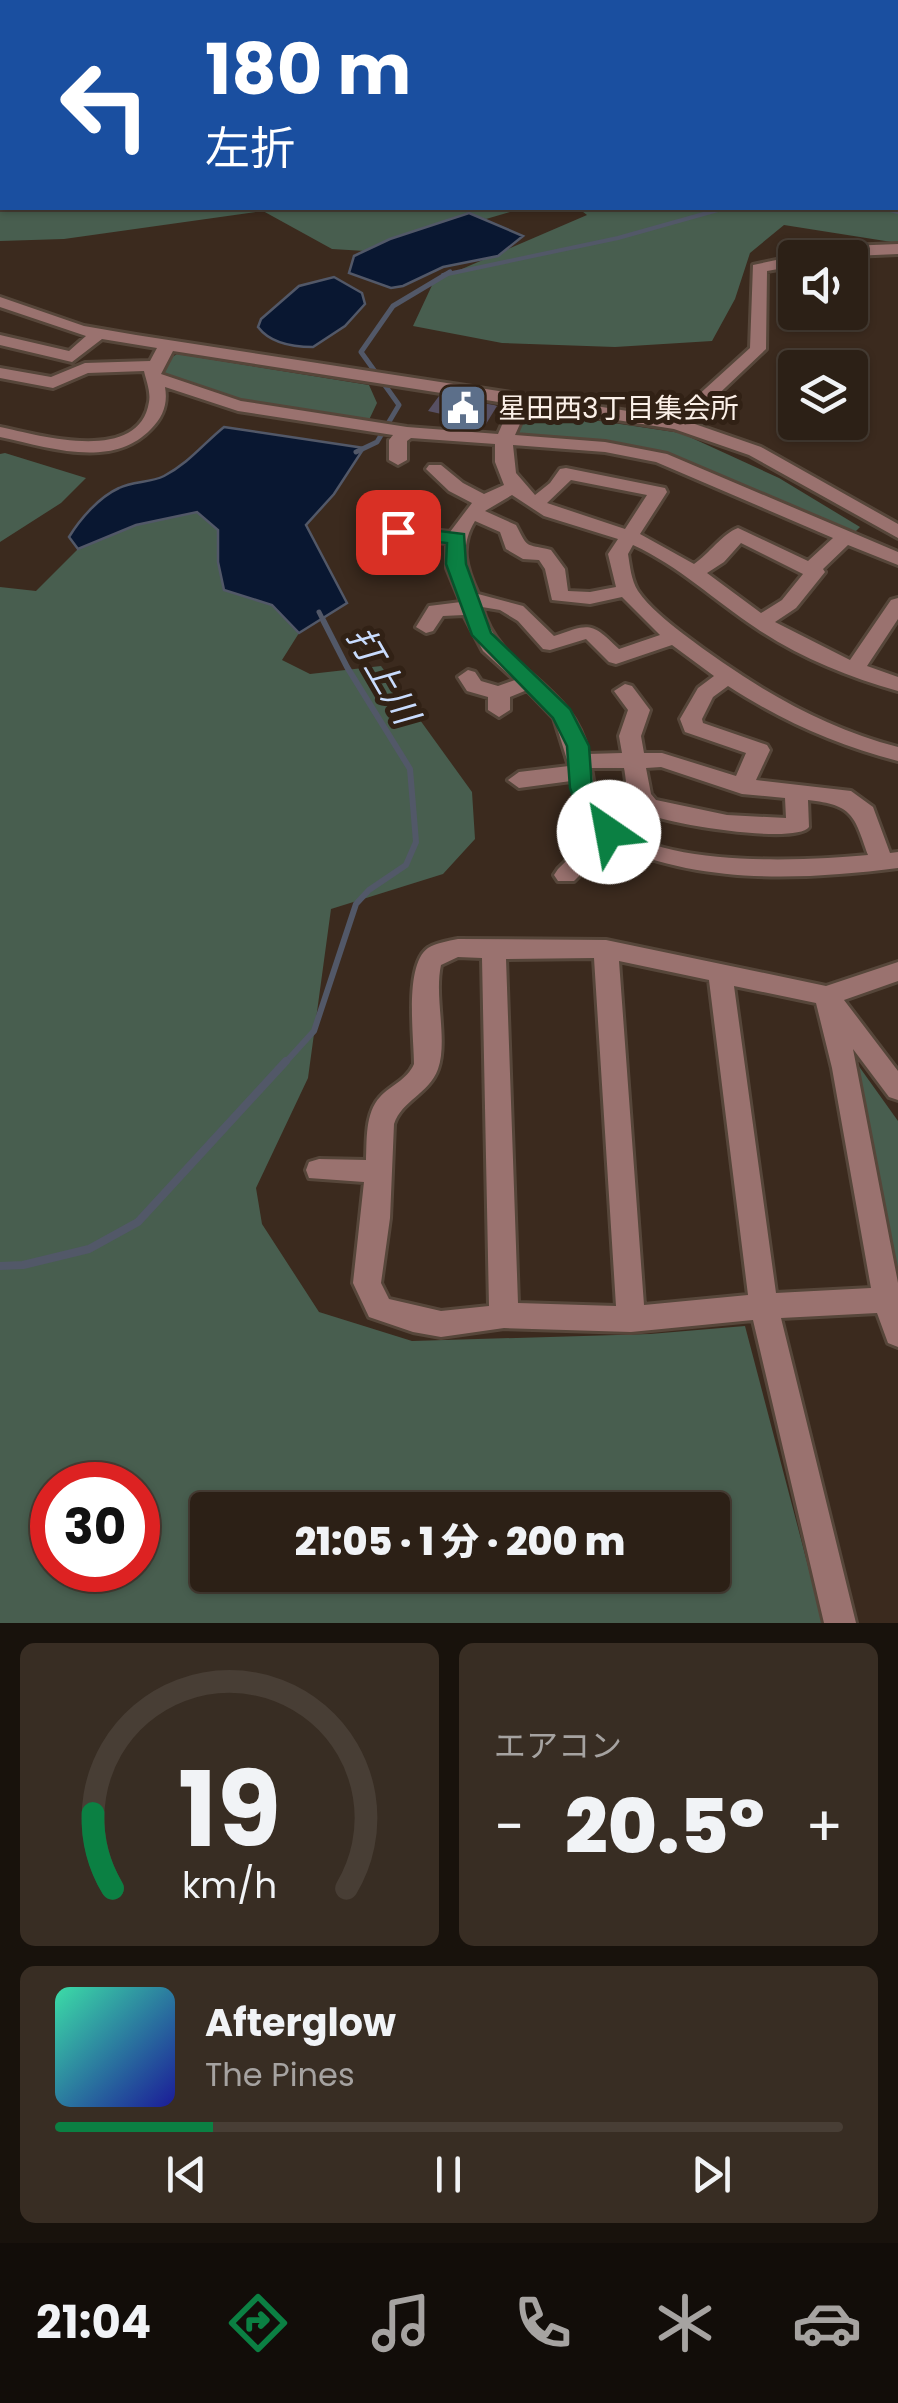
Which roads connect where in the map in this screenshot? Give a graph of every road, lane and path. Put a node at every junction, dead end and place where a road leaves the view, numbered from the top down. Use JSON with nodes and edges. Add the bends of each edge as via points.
{"nodes":[{"id":1,"x":898,"y":249,"type":"edge"},
{"id":2,"x":868,"y":250,"type":"edge"},
{"id":3,"x":778,"y":264,"type":"edge"},
{"id":4,"x":0,"y":302,"type":"edge"},
{"id":5,"x":99,"y":333,"type":"junction"},
{"id":6,"x":0,"y":340,"type":"edge"},
{"id":7,"x":168,"y":344,"type":"junction"},
{"id":8,"x":80,"y":362,"type":"junction"},
{"id":9,"x":154,"y":372,"type":"junction"},
{"id":10,"x":0,"y":373,"type":"edge"},
{"id":11,"x":523,"y":398,"type":"junction"},
{"id":12,"x":677,"y":424,"type":"junction"},
{"id":13,"x":0,"y":432,"type":"edge"},
{"id":14,"x":407,"y":432,"type":"junction"},
{"id":15,"x":504,"y":438,"type":"junction"},
{"id":16,"x":398,"y":460,"type":"dead end"},
{"id":17,"x":682,"y":466,"type":"junction"},
{"id":18,"x":435,"y":469,"type":"dead end"},
{"id":19,"x":514,"y":487,"type":"junction"},
{"id":20,"x":658,"y":492,"type":"junction"},
{"id":21,"x":536,"y":504,"type":"junction"},
{"id":22,"x":479,"y":508,"type":"junction"},
{"id":23,"x":369,"y":530,"type":"dead end"},
{"id":24,"x":898,"y":532,"type":"edge"},
{"id":25,"x":628,"y":536,"type":"junction"},
{"id":26,"x":846,"y":536,"type":"junction"},
{"id":27,"x":457,"y":538,"type":"junction"},
{"id":28,"x":898,"y":559,"type":"edge"},
{"id":29,"x":810,"y":570,"type":"junction"},
{"id":30,"x":695,"y":572,"type":"junction"},
{"id":31,"x":628,"y":590,"type":"junction"},
{"id":32,"x":471,"y":604,"type":"junction"},
{"id":33,"x":898,"y":604,"type":"edge"},
{"id":34,"x":429,"y":610,"type":"dead end"},
{"id":35,"x":761,"y":622,"type":"junction"},
{"id":36,"x":675,"y":637,"type":"junction"},
{"id":37,"x":854,"y":670,"type":"junction"},
{"id":38,"x":728,"y":676,"type":"junction"},
{"id":39,"x":468,"y":677,"type":"dead end"},
{"id":40,"x":530,"y":682,"type":"junction"},
{"id":41,"x":898,"y":684,"type":"edge"},
{"id":42,"x":625,"y":691,"type":"dead end"},
{"id":43,"x":898,"y":754,"type":"edge"},
{"id":44,"x":634,"y":758,"type":"junction"},
{"id":45,"x":580,"y":766,"type":"junction"},
{"id":46,"x":519,"y":780,"type":"dead end"},
{"id":47,"x":742,"y":786,"type":"junction"},
{"id":48,"x":796,"y":791,"type":"junction"},
{"id":49,"x":609,"y":832,"type":"junction"},
{"id":50,"x":890,"y":861,"type":"edge"},
{"id":51,"x":566,"y":875,"type":"dead end"},
{"id":52,"x":606,"y":949,"type":"junction"},
{"id":53,"x":494,"y":950,"type":"junction"},
{"id":54,"x":898,"y":971,"type":"edge"},
{"id":55,"x":720,"y":973,"type":"junction"},
{"id":56,"x":826,"y":996,"type":"junction"},
{"id":57,"x":898,"y":1090,"type":"edge"},
{"id":58,"x":320,"y":1170,"type":"dead end"},
{"id":59,"x":377,"y":1171,"type":"junction"},
{"id":60,"x":892,"y":1300,"type":"edge"},
{"id":61,"x":764,"y":1306,"type":"junction"},
{"id":62,"x":504,"y":1315,"type":"junction"},
{"id":63,"x":631,"y":1319,"type":"junction"},
{"id":64,"x":898,"y":1334,"type":"edge"},
{"id":65,"x":840,"y":1623,"type":"edge"}],
"edges":[{"from":1,"to":2,"type":"street"},
{"from":3,"to":12,"type":"street","via":[[759,268],[758,349]]},
{"from":4,"to":5,"type":"street"},
{"from":5,"to":7,"type":"street"},
{"from":5,"to":8,"type":"street"},
{"from":6,"to":8,"type":"street"},
{"from":7,"to":9,"type":"street"},
{"from":7,"to":11,"type":"street"},
{"from":8,"to":9,"type":"street"},
{"from":8,"to":10,"type":"street","via":[[53,383]]},
{"from":9,"to":13,"type":"street","via":[[153,413],[116,445],[80,447]]},
{"from":9,"to":14,"type":"street","via":[[238,406]]},
{"from":11,"to":12,"type":"street"},
{"from":11,"to":15,"type":"street"},
{"from":12,"to":24,"type":"street","via":[[755,451]]},
{"from":14,"to":15,"type":"street"},
{"from":14,"to":16,"type":"street","via":[[398,440]]},
{"from":15,"to":17,"type":"street","via":[[605,447]]},
{"from":15,"to":19,"type":"street","via":[[504,466]]},
{"from":17,"to":20,"type":"street"},
{"from":17,"to":26,"type":"street"},
{"from":18,"to":22,"type":"street"},
{"from":19,"to":21,"type":"street"},
{"from":19,"to":22,"type":"street"},
{"from":20,"to":21,"type":"street","via":[[566,473]]},
{"from":20,"to":25,"type":"street"},
{"from":21,"to":25,"type":"street"},
{"from":22,"to":27,"type":"street","via":[[461,524]]},
{"from":22,"to":31,"type":"street","via":[[510,529],[513,545],[544,554],[560,596]]},
{"from":23,"to":27,"type":"street"},
{"from":25,"to":30,"type":"street"},
{"from":25,"to":31,"type":"street","via":[[618,554]]},
{"from":26,"to":28,"type":"street"},
{"from":26,"to":29,"type":"street"},
{"from":27,"to":32,"type":"street","via":[[456,564]]},
{"from":29,"to":30,"type":"street","via":[[738,534]]},
{"from":29,"to":35,"type":"street","via":[[815,572],[800,593]]},
{"from":30,"to":35,"type":"street"},
{"from":31,"to":36,"type":"street"},
{"from":32,"to":34,"type":"street"},
{"from":32,"to":36,"type":"street","via":[[510,604],[532,618],[550,644],[589,631],[616,656]]},
{"from":32,"to":40,"type":"street","via":[[482,635]]},
{"from":33,"to":37,"type":"street"},
{"from":35,"to":37,"type":"street","via":[[804,650]]},
{"from":36,"to":38,"type":"street"},
{"from":37,"to":41,"type":"street"},
{"from":38,"to":43,"type":"street","via":[[802,722]]},
{"from":38,"to":47,"type":"street","via":[[704,693],[691,719],[693,728],[759,750]]},
{"from":39,"to":40,"type":"street","via":[[499,702]]},
{"from":40,"to":45,"type":"street","via":[[562,714]]},
{"from":42,"to":44,"type":"street","via":[[639,710],[630,736]]},
{"from":44,"to":45,"type":"street"},
{"from":44,"to":47,"type":"street","via":[[681,765]]},
{"from":44,"to":48,"type":"street","via":[[640,797],[658,811],[798,827]]},
{"from":45,"to":46,"type":"street"},
{"from":45,"to":49,"type":"street","via":[[590,811]]},
{"from":47,"to":48,"type":"street"},
{"from":48,"to":50,"type":"street","via":[[855,802]]},
{"from":49,"to":50,"type":"street","via":[[654,852],[721,864],[777,869]]},
{"from":49,"to":51,"type":"street"},
{"from":52,"to":53,"type":"street"},
{"from":52,"to":55,"type":"street"},
{"from":52,"to":63,"type":"street"},
{"from":53,"to":59,"type":"street","via":[[458,948],[430,961],[427,1064],[420,1080],[388,1106]]},
{"from":53,"to":62,"type":"street"},
{"from":54,"to":56,"type":"street"},
{"from":55,"to":56,"type":"street"},
{"from":55,"to":61,"type":"street"},
{"from":56,"to":57,"type":"street"},
{"from":56,"to":60,"type":"street"},
{"from":58,"to":59,"type":"street"},
{"from":59,"to":62,"type":"street","via":[[367,1283],[379,1308],[420,1324],[460,1327]]},
{"from":60,"to":61,"type":"street"},
{"from":60,"to":64,"type":"street"},
{"from":61,"to":63,"type":"street"},
{"from":61,"to":65,"type":"street"},
{"from":62,"to":63,"type":"street"}]}
